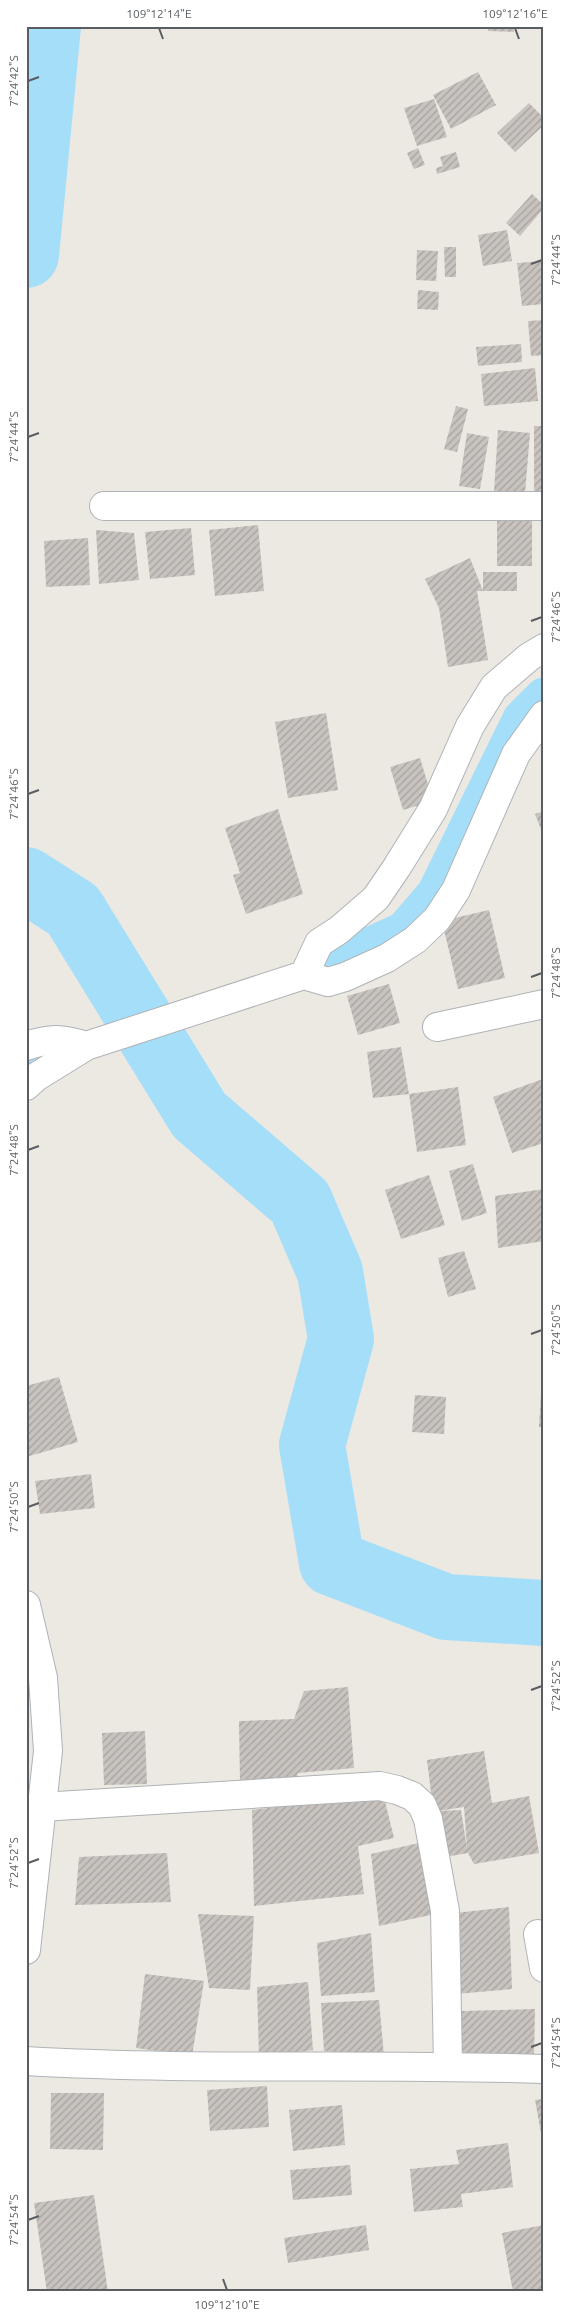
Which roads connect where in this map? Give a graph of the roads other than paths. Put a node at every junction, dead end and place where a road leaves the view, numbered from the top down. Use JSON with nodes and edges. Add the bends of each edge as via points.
{"nodes":[{"id":1,"x":104,"y":506,"type":"dead end"},
{"id":2,"x":544,"y":506,"type":"edge"},
{"id":3,"x":544,"y":648,"type":"edge"},
{"id":4,"x":544,"y":715,"type":"edge"},
{"id":5,"x":298,"y":977,"type":"junction"},
{"id":6,"x":544,"y":1004,"type":"edge"},
{"id":7,"x":437,"y":1027,"type":"dead end"},
{"id":8,"x":97,"y":1042,"type":"junction"},
{"id":9,"x":26,"y":1046,"type":"edge"},
{"id":10,"x":26,"y":1086,"type":"edge"},
{"id":11,"x":26,"y":1605,"type":"edge"},
{"id":12,"x":40,"y":1807,"type":"junction"},
{"id":13,"x":538,"y":1934,"type":"dead end"},
{"id":14,"x":26,"y":1950,"type":"edge"},
{"id":15,"x":544,"y":1968,"type":"edge"},
{"id":16,"x":26,"y":2061,"type":"edge"},
{"id":17,"x":448,"y":2066,"type":"junction"},
{"id":18,"x":544,"y":2069,"type":"edge"}],
"edges":[{"from":1,"to":2,"type":"street"},
{"from":3,"to":5,"type":"street","via":[[494,687],[470,726],[433,808],[376,898],[319,943]]},
{"from":4,"to":5,"type":"street","via":[[516,754],[456,890],[437,919],[415,940],[387,958],[345,977],[328,982]]},
{"from":5,"to":8,"type":"street"},
{"from":6,"to":7,"type":"street"},
{"from":8,"to":9,"type":"street","via":[[46,1039]]},
{"from":8,"to":10,"type":"street"},
{"from":11,"to":12,"type":"street","via":[[43,1678],[47,1742]]},
{"from":12,"to":14,"type":"street"},
{"from":12,"to":17,"type":"street","via":[[380,1786],[412,1796],[422,1805],[428,1820],[445,1911]]},
{"from":13,"to":15,"type":"street"},
{"from":16,"to":17,"type":"street","via":[[111,2066]]},
{"from":17,"to":18,"type":"street"}]}
